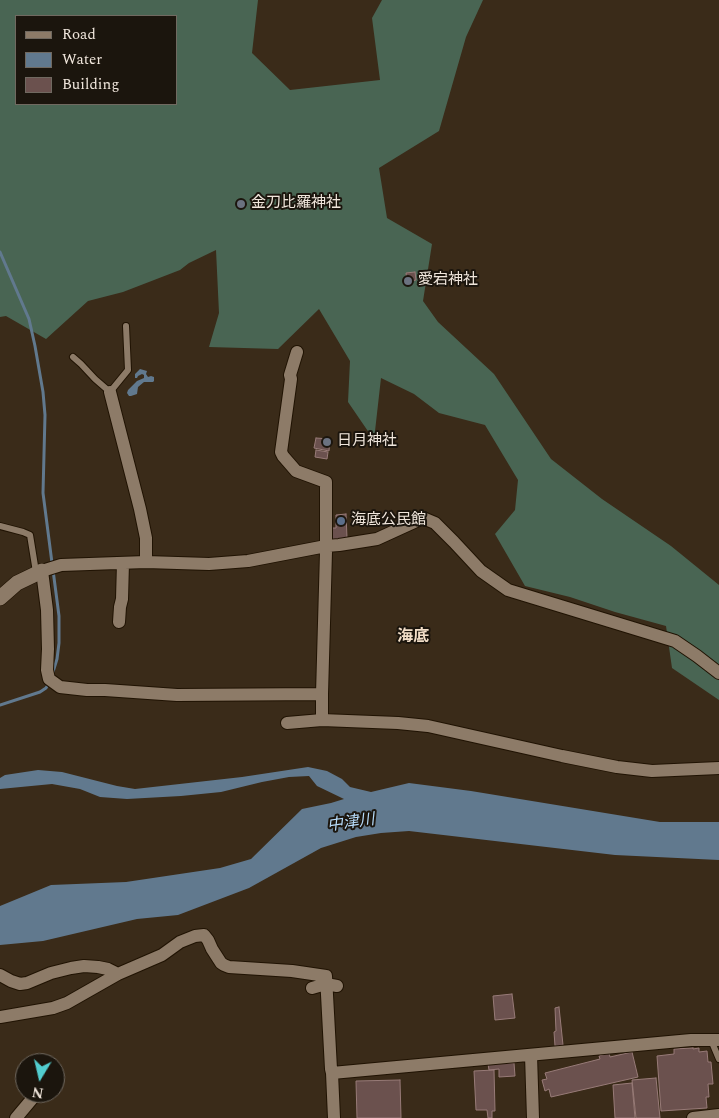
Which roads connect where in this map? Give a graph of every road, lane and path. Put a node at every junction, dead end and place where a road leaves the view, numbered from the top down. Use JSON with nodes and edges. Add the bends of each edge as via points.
{"nodes":[{"id":1,"x":126,"y":326,"type":"dead end"},
{"id":2,"x":297,"y":352,"type":"dead end"},
{"id":3,"x":74,"y":357,"type":"dead end"},
{"id":4,"x":110,"y":392,"type":"junction"},
{"id":5,"x":0,"y":526,"type":"edge"},
{"id":6,"x":326,"y":546,"type":"junction"},
{"id":7,"x":146,"y":562,"type":"junction"},
{"id":8,"x":123,"y":563,"type":"junction"},
{"id":9,"x":39,"y":572,"type":"junction"},
{"id":10,"x":0,"y":598,"type":"edge"},
{"id":11,"x":122,"y":617,"type":"dead end"},
{"id":12,"x":719,"y":673,"type":"edge"},
{"id":13,"x":322,"y":694,"type":"junction"},
{"id":14,"x":322,"y":720,"type":"junction"},
{"id":15,"x":287,"y":723,"type":"dead end"},
{"id":16,"x":719,"y":768,"type":"edge"},
{"id":17,"x":118,"y":974,"type":"junction"},
{"id":18,"x":0,"y":975,"type":"edge"},
{"id":19,"x":332,"y":985,"type":"junction"},
{"id":20,"x":312,"y":988,"type":"dead end"},
{"id":21,"x":0,"y":1017,"type":"edge"},
{"id":22,"x":715,"y":1040,"type":"edge"},
{"id":23,"x":531,"y":1055,"type":"junction"},
{"id":24,"x":719,"y":1059,"type":"edge"},
{"id":25,"x":332,"y":1073,"type":"junction"},
{"id":26,"x":29,"y":1103,"type":"edge"},
{"id":27,"x":719,"y":1115,"type":"edge"},
{"id":28,"x":16,"y":1118,"type":"edge"},
{"id":29,"x":334,"y":1118,"type":"edge"},
{"id":30,"x":533,"y":1118,"type":"edge"},
{"id":31,"x":694,"y":1118,"type":"edge"}],
"edges":[{"from":1,"to":4,"type":"lane","via":[[128,370]]},
{"from":2,"to":6,"type":"street","via":[[290,375],[281,452],[296,471],[326,482]]},
{"from":3,"to":4,"type":"lane"},
{"from":4,"to":7,"type":"street","via":[[140,509],[146,538]]},
{"from":5,"to":9,"type":"lane","via":[[30,535]]},
{"from":6,"to":7,"type":"street","via":[[248,561],[209,564]]},
{"from":6,"to":12,"type":"street","via":[[377,539],[423,518],[435,523],[481,571],[508,590],[675,642]]},
{"from":6,"to":13,"type":"street"},
{"from":7,"to":8,"type":"street"},
{"from":8,"to":9,"type":"street","via":[[61,565]]},
{"from":8,"to":11,"type":"street"},
{"from":9,"to":10,"type":"street","via":[[17,583]]},
{"from":9,"to":13,"type":"street","via":[[47,610],[47,670],[49,679],[60,687],[177,695]]},
{"from":13,"to":14,"type":"street"},
{"from":14,"to":15,"type":"street"},
{"from":14,"to":16,"type":"street","via":[[428,726],[617,767],[652,771]]},
{"from":17,"to":18,"type":"street","via":[[108,969],[84,966],[20,984]]},
{"from":17,"to":19,"type":"street","via":[[162,955],[180,942],[204,935],[224,966],[326,976]]},
{"from":17,"to":21,"type":"street","via":[[67,1003]]},
{"from":19,"to":20,"type":"street"},
{"from":19,"to":25,"type":"street"},
{"from":22,"to":23,"type":"street"},
{"from":22,"to":24,"type":"lane"},
{"from":23,"to":25,"type":"street"},
{"from":23,"to":30,"type":"street"},
{"from":25,"to":29,"type":"street"},
{"from":26,"to":28,"type":"street"},
{"from":27,"to":31,"type":"street"}]}
